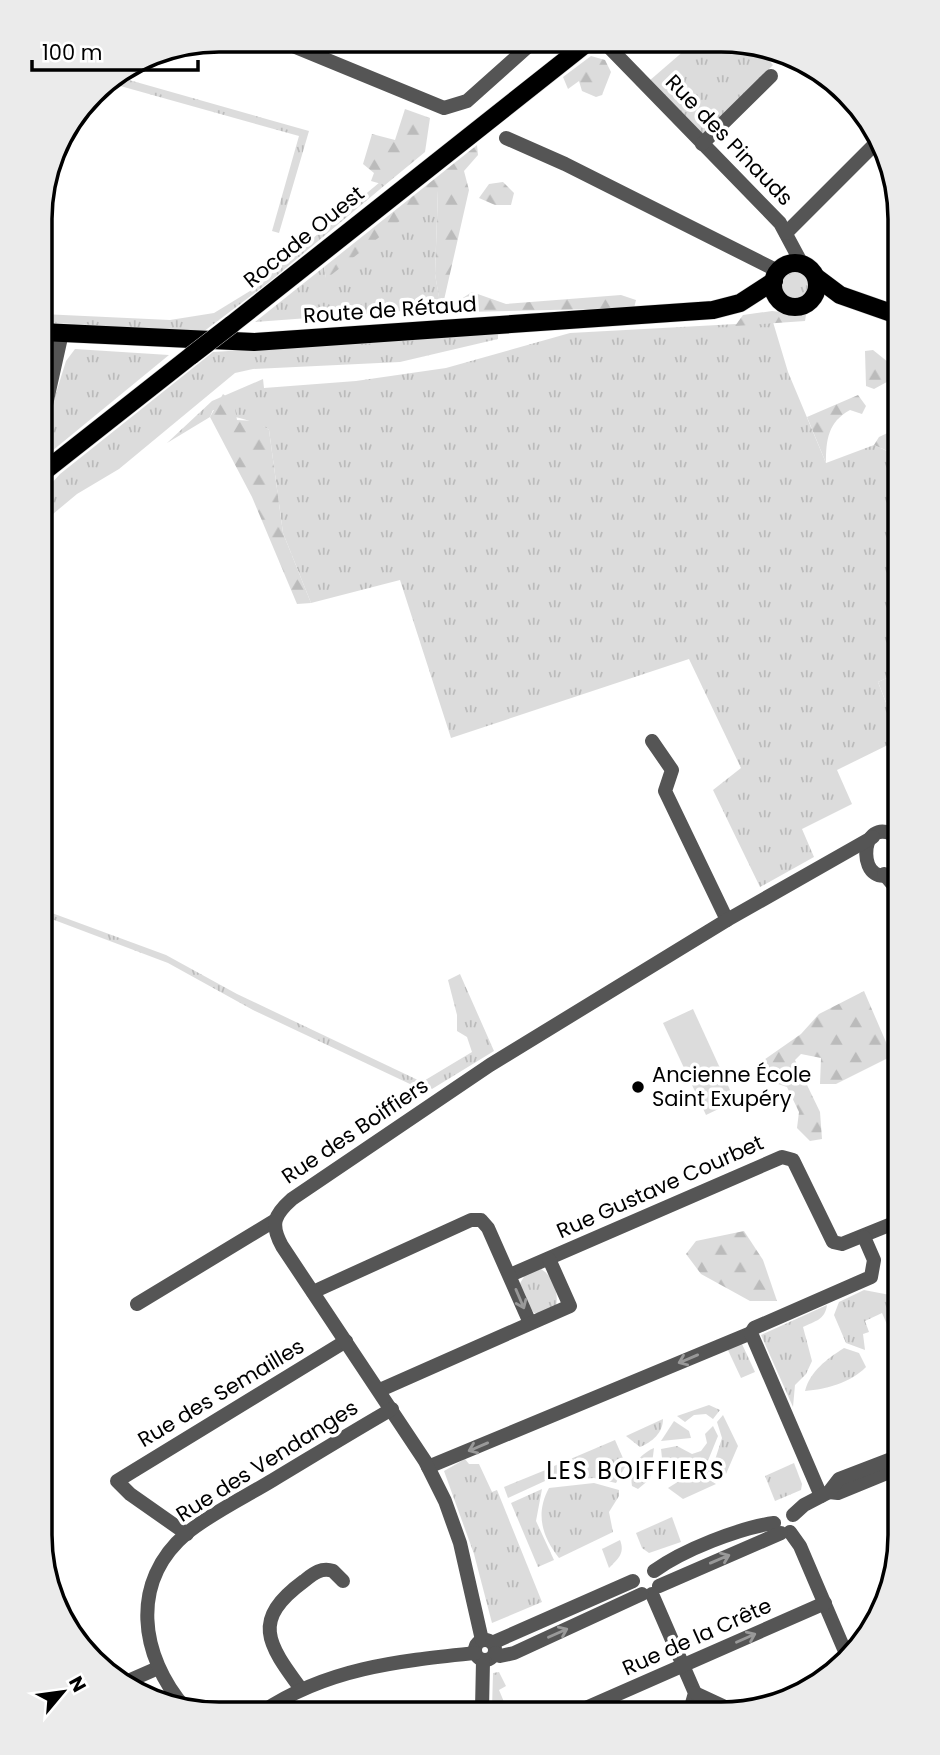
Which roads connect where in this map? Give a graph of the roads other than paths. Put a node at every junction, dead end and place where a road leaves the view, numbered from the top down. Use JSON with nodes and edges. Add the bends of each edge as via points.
{"nodes":[{"id":1,"x":521,"y":52,"type":"edge"},
{"id":2,"x":573,"y":52,"type":"edge"},
{"id":3,"x":614,"y":52,"type":"edge"},
{"id":4,"x":310,"y":53,"type":"edge"},
{"id":5,"x":771,"y":76,"type":"dead end"},
{"id":6,"x":506,"y":138,"type":"dead end"},
{"id":7,"x":702,"y":144,"type":"junction"},
{"id":8,"x":871,"y":148,"type":"edge"},
{"id":9,"x":788,"y":236,"type":"junction"},
{"id":10,"x":802,"y":264,"type":"junction"},
{"id":11,"x":778,"y":273,"type":"junction"},
{"id":12,"x":816,"y":277,"type":"junction"},
{"id":13,"x":813,"y":299,"type":"junction"},
{"id":14,"x":781,"y":302,"type":"junction"},
{"id":15,"x":740,"y":303,"type":"junction"},
{"id":16,"x":860,"y":303,"type":"junction"},
{"id":17,"x":888,"y":312,"type":"edge"},
{"id":18,"x":53,"y":333,"type":"edge"},
{"id":19,"x":62,"y":333,"type":"junction"},
{"id":20,"x":53,"y":373,"type":"edge"},
{"id":21,"x":53,"y":467,"type":"edge"},
{"id":22,"x":652,"y":741,"type":"dead end"},
{"id":23,"x":888,"y":833,"type":"edge"},
{"id":24,"x":873,"y":837,"type":"junction"},
{"id":25,"x":835,"y":857,"type":"junction"},
{"id":26,"x":864,"y":859,"type":"junction"},
{"id":27,"x":888,"y":873,"type":"edge"},
{"id":28,"x":884,"y":874,"type":"junction"},
{"id":29,"x":888,"y":878,"type":"edge"},
{"id":30,"x":727,"y":919,"type":"junction"},
{"id":31,"x":274,"y":1221,"type":"junction"},
{"id":32,"x":887,"y":1227,"type":"edge"},
{"id":33,"x":864,"y":1237,"type":"junction"},
{"id":34,"x":549,"y":1259,"type":"junction"},
{"id":35,"x":510,"y":1275,"type":"junction"},
{"id":36,"x":313,"y":1292,"type":"junction"},
{"id":37,"x":136,"y":1304,"type":"dead end"},
{"id":38,"x":530,"y":1323,"type":"junction"},
{"id":39,"x":751,"y":1333,"type":"junction"},
{"id":40,"x":346,"y":1340,"type":"junction"},
{"id":41,"x":380,"y":1390,"type":"junction"},
{"id":42,"x":392,"y":1409,"type":"junction"},
{"id":43,"x":887,"y":1460,"type":"edge"},
{"id":44,"x":428,"y":1468,"type":"junction"},
{"id":45,"x":887,"y":1473,"type":"edge"},
{"id":46,"x":825,"y":1494,"type":"junction"},
{"id":47,"x":782,"y":1529,"type":"junction"},
{"id":48,"x":187,"y":1534,"type":"junction"},
{"id":49,"x":654,"y":1571,"type":"junction"},
{"id":50,"x":343,"y":1581,"type":"dead end"},
{"id":51,"x":633,"y":1581,"type":"junction"},
{"id":52,"x":651,"y":1591,"type":"junction"},
{"id":53,"x":825,"y":1603,"type":"junction"},
{"id":54,"x":844,"y":1648,"type":"edge"},
{"id":55,"x":486,"y":1650,"type":"junction"},
{"id":56,"x":683,"y":1666,"type":"junction"},
{"id":57,"x":158,"y":1668,"type":"junction"},
{"id":58,"x":134,"y":1679,"type":"edge"},
{"id":59,"x":300,"y":1689,"type":"junction"},
{"id":60,"x":178,"y":1697,"type":"edge"},
{"id":61,"x":693,"y":1700,"type":"edge"},
{"id":62,"x":278,"y":1702,"type":"edge"},
{"id":63,"x":482,"y":1702,"type":"edge"},
{"id":64,"x":600,"y":1702,"type":"edge"}],
"edges":[{"from":1,"to":4,"type":"street","via":[[467,101],[444,108]]},
{"from":2,"to":21,"type":"main road","name":"Rocade Ouest","bridge":true},
{"from":3,"to":7,"type":"street","name":"Rue des Pinauds"},
{"from":5,"to":7,"type":"street"},
{"from":6,"to":11,"type":"street"},
{"from":7,"to":9,"type":"street","name":"Rue des Pinauds"},
{"from":8,"to":9,"type":"street"},
{"from":9,"to":10,"type":"street","name":"Rue des Pinauds"},
{"from":9,"to":11,"type":"street"},
{"from":10,"to":11,"type":"main road"},
{"from":10,"to":12,"type":"main road"},
{"from":11,"to":14,"type":"main road","via":[[775,293]]},
{"from":11,"to":15,"type":"main road"},
{"from":12,"to":13,"type":"main road"},
{"from":12,"to":16,"type":"main road","via":[[831,290]]},
{"from":13,"to":14,"type":"main road","via":[[800,307]]},
{"from":13,"to":16,"type":"main road"},
{"from":14,"to":15,"type":"main road"},
{"from":15,"to":19,"type":"main road","name":"Route de Rétaud","via":[[713,310],[254,342]]},
{"from":16,"to":17,"type":"main road"},
{"from":18,"to":19,"type":"main road","name":"Route de Rétaud"},
{"from":19,"to":20,"type":"street"},
{"from":22,"to":30,"type":"street","via":[[672,771],[666,791]]},
{"from":23,"to":24,"type":"street","name":"Rue des Boiffiers"},
{"from":24,"to":25,"type":"street","name":"Rue des Boiffiers"},
{"from":24,"to":26,"type":"street","via":[[865,847]]},
{"from":25,"to":26,"type":"street","via":[[848,854]]},
{"from":25,"to":30,"type":"street","name":"Rue des Boiffiers"},
{"from":26,"to":28,"type":"street","via":[[869,868]]},
{"from":27,"to":28,"type":"street"},
{"from":28,"to":29,"type":"street"},
{"from":30,"to":31,"type":"street","name":"Rue des Boiffiers","via":[[489,1065],[292,1199]]},
{"from":31,"to":36,"type":"street","via":[[275,1233]]},
{"from":31,"to":37,"type":"street","name":"Rue des Boiffiers"},
{"from":32,"to":33,"type":"street","name":"Rue Gustave Courbet"},
{"from":33,"to":34,"type":"street","name":"Rue Gustave Courbet","via":[[842,1244],[832,1242],[793,1160],[782,1157]]},
{"from":33,"to":39,"type":"street","via":[[874,1260],[871,1277]]},
{"from":34,"to":35,"type":"street","name":"Rue Gustave Courbet"},
{"from":34,"to":38,"type":"street","via":[[570,1306]]},
{"from":35,"to":36,"type":"street","via":[[484,1222],[476,1219]]},
{"from":35,"to":38,"type":"street","one_way":true},
{"from":36,"to":40,"type":"street"},
{"from":38,"to":41,"type":"street"},
{"from":39,"to":44,"type":"street","one_way":true},
{"from":39,"to":46,"type":"street"},
{"from":40,"to":41,"type":"street"},
{"from":40,"to":48,"type":"street","name":"Rue des Semailles","via":[[117,1481]]},
{"from":41,"to":42,"type":"street"},
{"from":42,"to":44,"type":"street"},
{"from":42,"to":48,"type":"street","name":"Rue des Vendanges"},
{"from":43,"to":46,"type":"street","via":[[839,1479]]},
{"from":44,"to":55,"type":"street","via":[[460,1543]]},
{"from":45,"to":46,"type":"street"},
{"from":46,"to":47,"type":"street","via":[[793,1515],[796,1524]]},
{"from":47,"to":49,"type":"street","via":[[734,1534]]},
{"from":52,"to":47,"type":"street","one_way":true},
{"from":47,"to":53,"type":"street"},
{"from":48,"to":57,"type":"street","name":"Rue des Vendanges","via":[[160,1567],[149,1601],[148,1640]]},
{"from":49,"to":51,"type":"street","via":[[640,1570]]},
{"from":49,"to":52,"type":"street","via":[[659,1577]]},
{"from":50,"to":59,"type":"street","via":[[333,1571],[318,1571],[278,1601],[271,1615],[273,1647]]},
{"from":51,"to":52,"type":"street","via":[[635,1589]]},
{"from":51,"to":55,"type":"street"},
{"from":55,"to":52,"type":"street","one_way":true,"via":[[500,1656],[514,1653]]},
{"from":52,"to":56,"type":"street"},
{"from":53,"to":54,"type":"street"},
{"from":56,"to":53,"type":"street","name":"Rue de la Crête","one_way":true},
{"from":55,"to":59,"type":"street","via":[[368,1666]]},
{"from":55,"to":63,"type":"street"},
{"from":56,"to":61,"type":"street"},
{"from":56,"to":64,"type":"street","name":"Rue de la Crête"},
{"from":57,"to":58,"type":"street"},
{"from":57,"to":60,"type":"street","name":"Rue des Vendanges"},
{"from":59,"to":62,"type":"street"}]}
